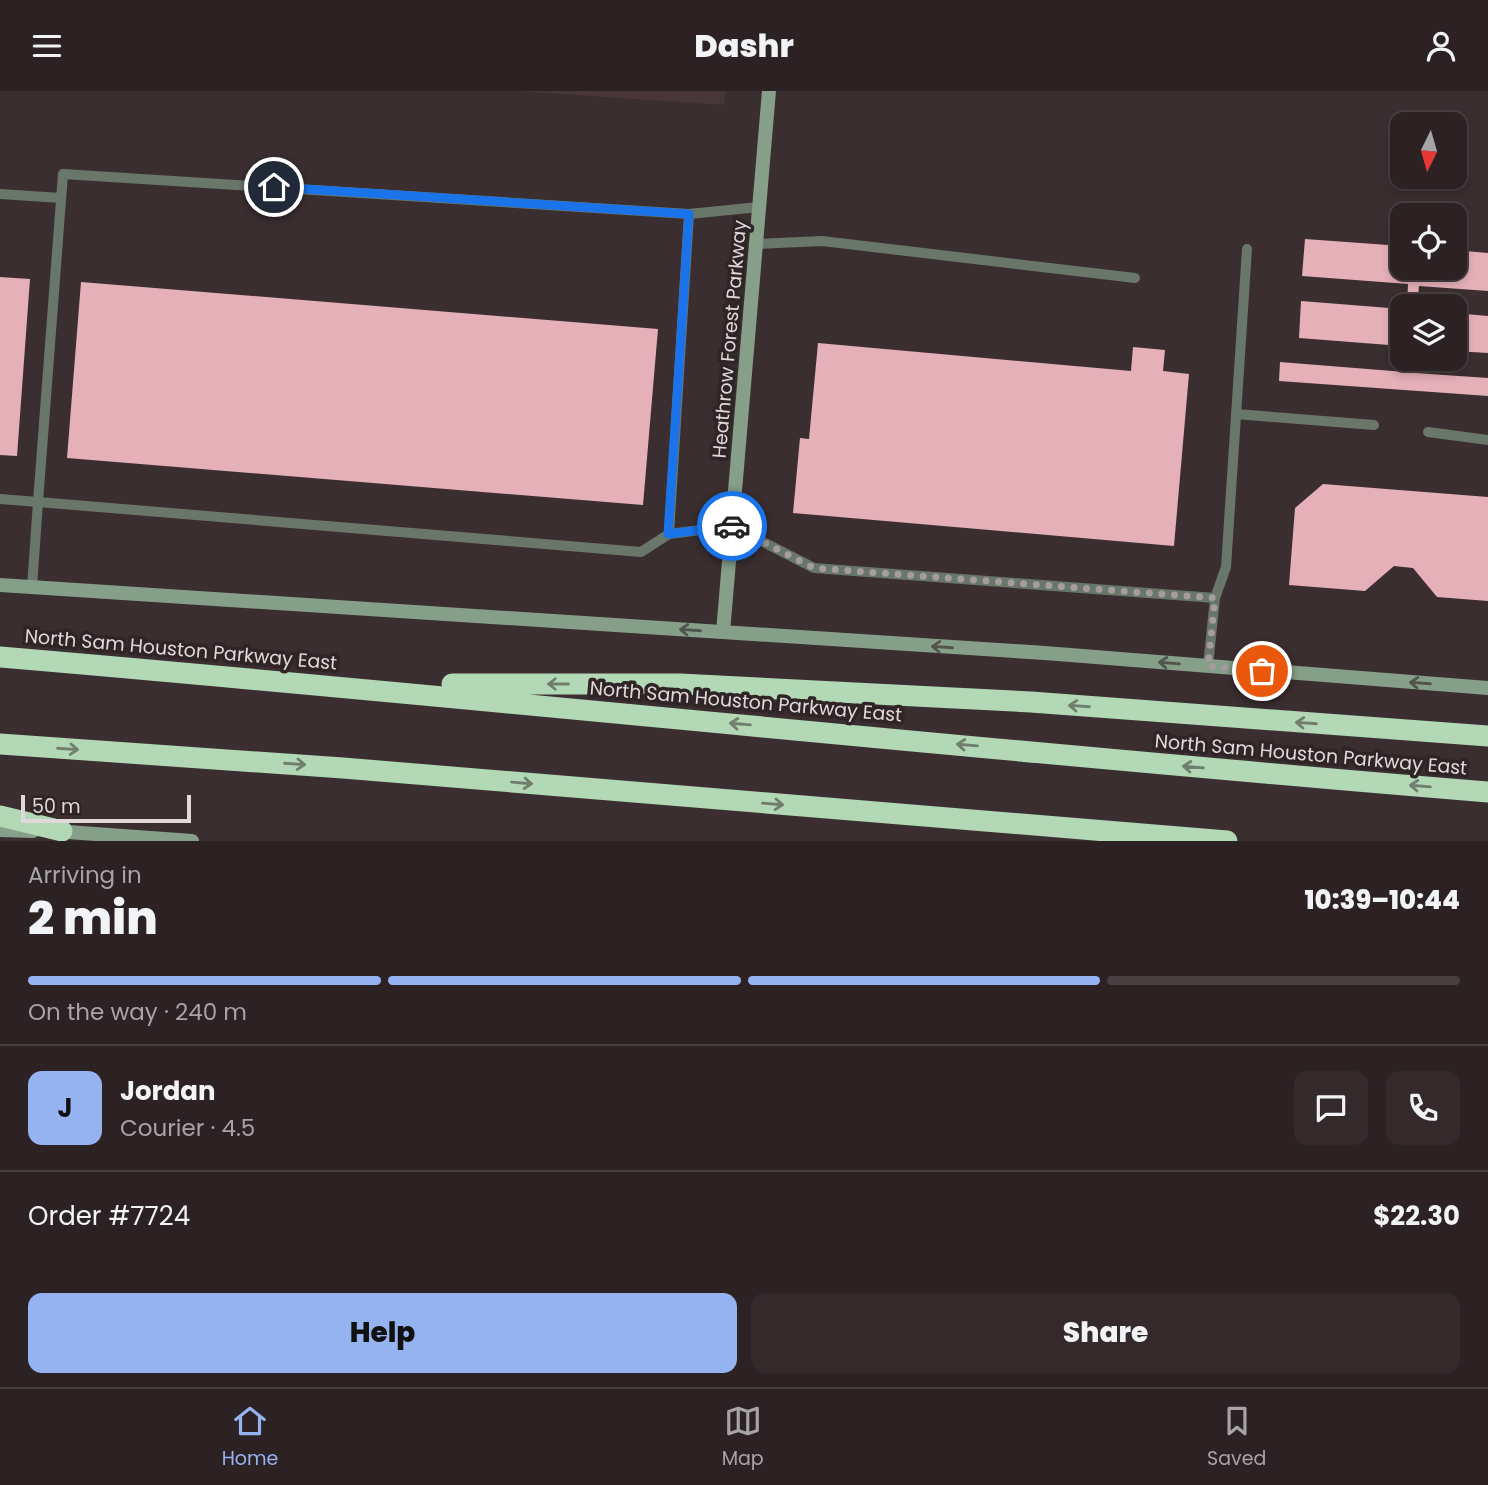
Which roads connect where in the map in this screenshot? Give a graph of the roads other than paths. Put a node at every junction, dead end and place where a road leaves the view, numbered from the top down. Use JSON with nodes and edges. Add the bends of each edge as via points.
{"nodes":[{"id":1,"x":769,"y":91,"type":"edge"},
{"id":2,"x":0,"y":194,"type":"edge"},
{"id":3,"x":61,"y":198,"type":"junction"},
{"id":4,"x":759,"y":207,"type":"junction"},
{"id":5,"x":689,"y":214,"type":"junction"},
{"id":6,"x":756,"y":244,"type":"junction"},
{"id":7,"x":1247,"y":249,"type":"dead end"},
{"id":8,"x":1135,"y":278,"type":"dead end"},
{"id":9,"x":1236,"y":414,"type":"junction"},
{"id":10,"x":1374,"y":425,"type":"dead end"},
{"id":11,"x":1428,"y":432,"type":"dead end"},
{"id":12,"x":1488,"y":440,"type":"edge"},
{"id":13,"x":0,"y":499,"type":"edge"},
{"id":14,"x":37,"y":502,"type":"junction"},
{"id":15,"x":733,"y":526,"type":"junction"},
{"id":16,"x":668,"y":534,"type":"junction"},
{"id":17,"x":0,"y":585,"type":"edge"},
{"id":18,"x":32,"y":587,"type":"junction"},
{"id":19,"x":1215,"y":598,"type":"junction"},
{"id":20,"x":723,"y":632,"type":"junction"},
{"id":21,"x":0,"y":657,"type":"edge"},
{"id":22,"x":1208,"y":666,"type":"junction"},
{"id":23,"x":325,"y":684,"type":"junction"},
{"id":24,"x":1488,"y":688,"type":"edge"},
{"id":25,"x":1488,"y":736,"type":"edge"},
{"id":26,"x":0,"y":744,"type":"edge"},
{"id":27,"x":1488,"y":792,"type":"edge"},
{"id":28,"x":0,"y":816,"type":"edge"},
{"id":29,"x":0,"y":830,"type":"edge"},
{"id":30,"x":62,"y":831,"type":"junction"},
{"id":31,"x":192,"y":841,"type":"edge"},
{"id":32,"x":1227,"y":841,"type":"edge"}],
"edges":[{"from":1,"to":4,"type":"main road","name":"Heathrow Forest Parkway"},
{"from":2,"to":3,"type":"lane"},
{"from":3,"to":5,"type":"lane","via":[[63,174]]},
{"from":3,"to":14,"type":"lane"},
{"from":4,"to":5,"type":"lane"},
{"from":4,"to":6,"type":"main road","name":"Heathrow Forest Parkway"},
{"from":5,"to":16,"type":"lane"},
{"from":6,"to":8,"type":"lane","via":[[822,241]]},
{"from":6,"to":15,"type":"main road","name":"Heathrow Forest Parkway"},
{"from":7,"to":9,"type":"lane"},
{"from":9,"to":10,"type":"lane"},
{"from":9,"to":19,"type":"lane","via":[[1226,567]]},
{"from":11,"to":12,"type":"lane"},
{"from":13,"to":14,"type":"lane"},
{"from":14,"to":16,"type":"lane","via":[[640,552]]},
{"from":14,"to":18,"type":"lane"},
{"from":15,"to":16,"type":"lane"},
{"from":15,"to":19,"type":"lane","via":[[814,568]]},
{"from":15,"to":20,"type":"main road","name":"Heathrow Forest Parkway"},
{"from":17,"to":18,"type":"main road"},
{"from":20,"to":18,"type":"main road","one_way":true},
{"from":19,"to":22,"type":"lane"},
{"from":22,"to":20,"type":"main road","one_way":true},
{"from":21,"to":23,"type":"highway","name":"North Sam Houston Parkway East"},
{"from":24,"to":22,"type":"main road","one_way":true},
{"from":25,"to":23,"type":"highway","one_way":true,"via":[[1031,702],[680,684]]},
{"from":27,"to":23,"type":"highway","name":"North Sam Houston Parkway East","one_way":true},
{"from":26,"to":32,"type":"highway","one_way":true},
{"from":28,"to":30,"type":"highway"},
{"from":29,"to":30,"type":"main road"},
{"from":30,"to":31,"type":"main road"}]}
